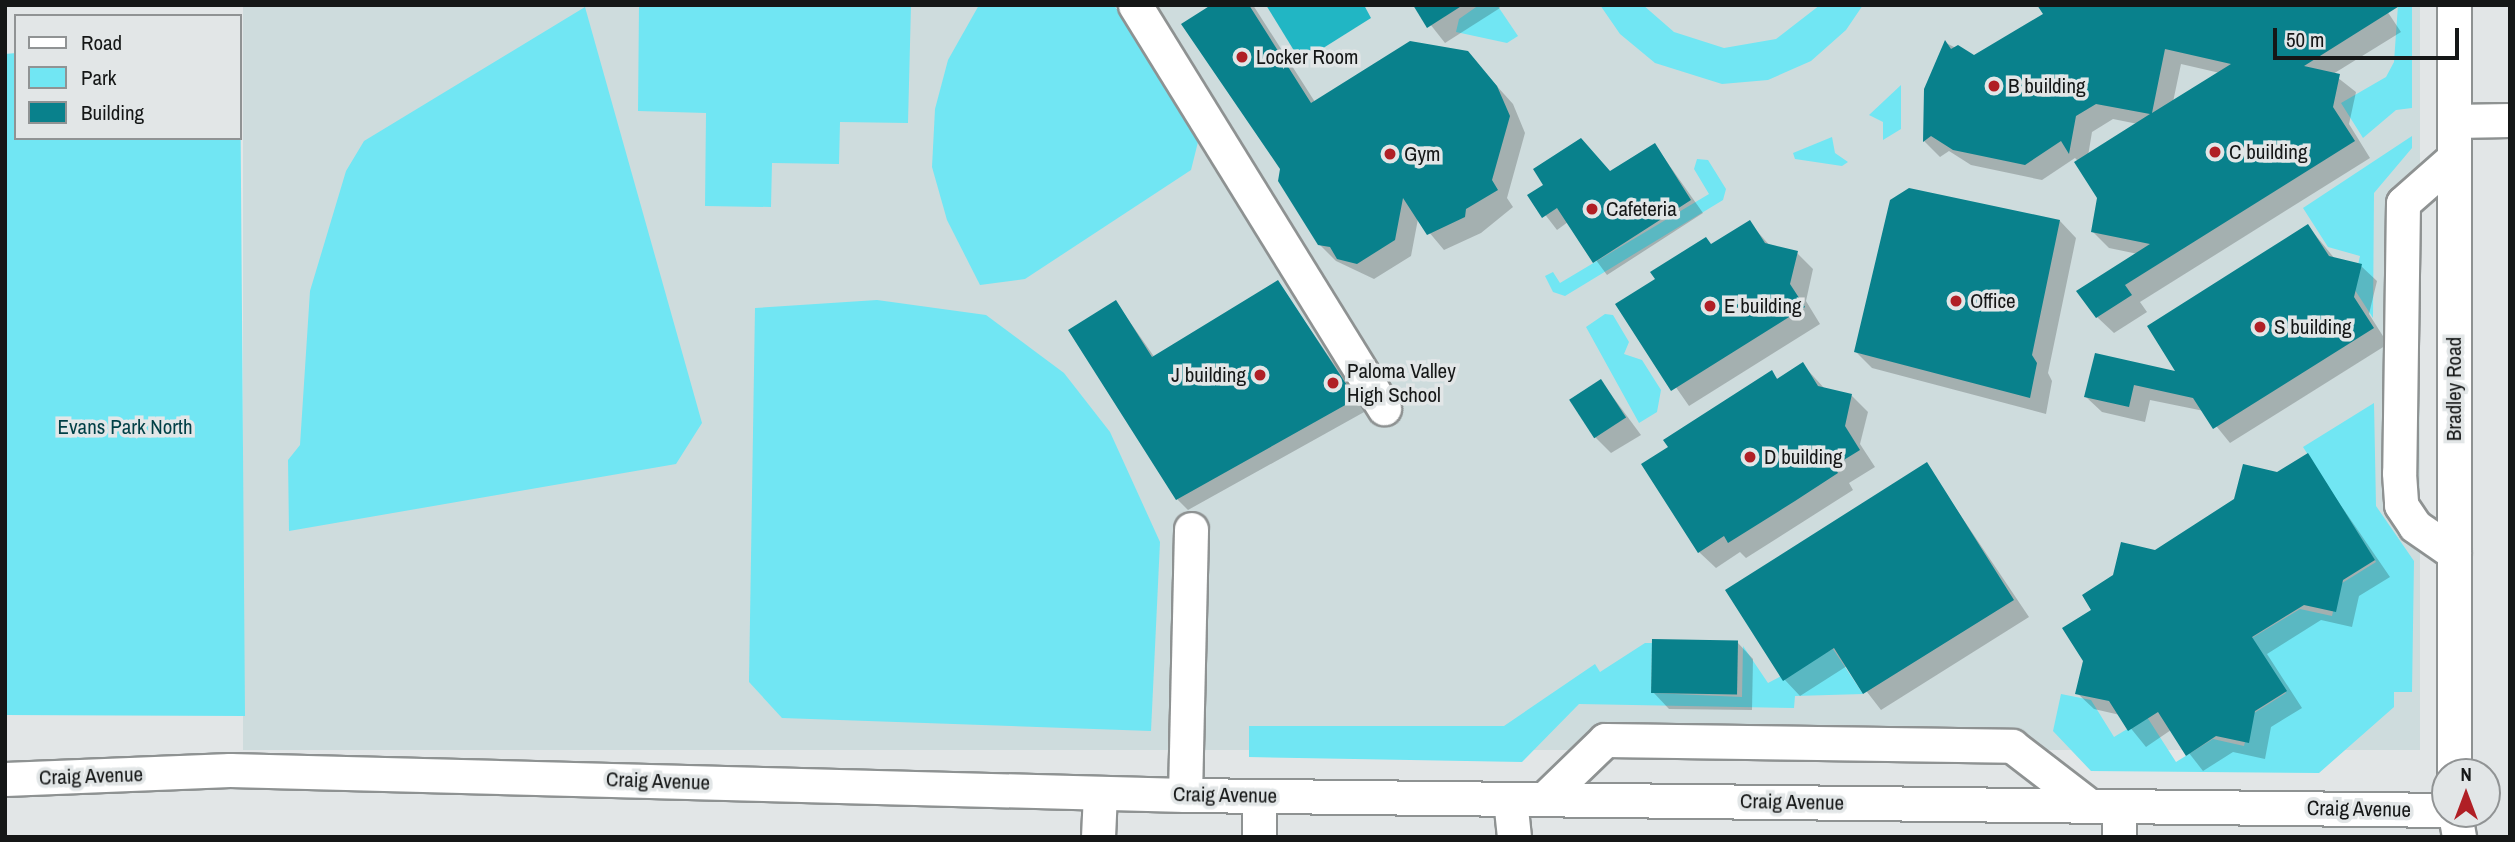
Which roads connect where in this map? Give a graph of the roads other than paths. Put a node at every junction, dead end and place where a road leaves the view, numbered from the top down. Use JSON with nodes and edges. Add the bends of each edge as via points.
{"nodes":[{"id":1,"x":1135,"y":5,"type":"edge"},
{"id":2,"x":2454,"y":5,"type":"edge"},
{"id":3,"x":2510,"y":120,"type":"edge"},
{"id":4,"x":2454,"y":121,"type":"junction"},
{"id":5,"x":2454,"y":158,"type":"junction"},
{"id":6,"x":1384,"y":408,"type":"dead end"},
{"id":7,"x":1191,"y":529,"type":"dead end"},
{"id":8,"x":2454,"y":553,"type":"junction"},
{"id":9,"x":2454,"y":758,"type":"edge"},
{"id":10,"x":5,"y":779,"type":"edge"},
{"id":11,"x":1100,"y":793,"type":"junction"},
{"id":12,"x":1185,"y":795,"type":"junction"},
{"id":13,"x":1259,"y":796,"type":"junction"},
{"id":14,"x":1510,"y":799,"type":"junction"},
{"id":15,"x":1544,"y":799,"type":"junction"},
{"id":16,"x":2431,"y":810,"type":"edge"},
{"id":17,"x":2110,"y":816,"type":"edge"},
{"id":18,"x":1098,"y":837,"type":"edge"},
{"id":19,"x":1259,"y":837,"type":"edge"},
{"id":20,"x":1514,"y":837,"type":"edge"}],
"edges":[{"from":1,"to":6,"type":"street"},
{"from":2,"to":4,"type":"street","name":"Bradley Road"},
{"from":3,"to":4,"type":"street"},
{"from":4,"to":5,"type":"street","name":"Bradley Road"},
{"from":5,"to":8,"type":"street","name":"Bradley Road"},
{"from":5,"to":8,"type":"street","via":[[2403,203],[2399,473],[2402,505],[2415,526]]},
{"from":7,"to":12,"type":"street"},
{"from":8,"to":9,"type":"street","name":"Bradley Road"},
{"from":10,"to":11,"type":"street","name":"Craig Avenue","via":[[230,770]]},
{"from":11,"to":12,"type":"street","name":"Craig Avenue"},
{"from":11,"to":18,"type":"street"},
{"from":12,"to":13,"type":"street","name":"Craig Avenue"},
{"from":13,"to":14,"type":"street","name":"Craig Avenue"},
{"from":13,"to":19,"type":"street"},
{"from":14,"to":15,"type":"street","name":"Craig Avenue"},
{"from":14,"to":20,"type":"street"},
{"from":15,"to":17,"type":"street","name":"Craig Avenue"},
{"from":15,"to":17,"type":"street","via":[[1605,740],[2012,746]]},
{"from":16,"to":17,"type":"street","name":"Craig Avenue"}]}
